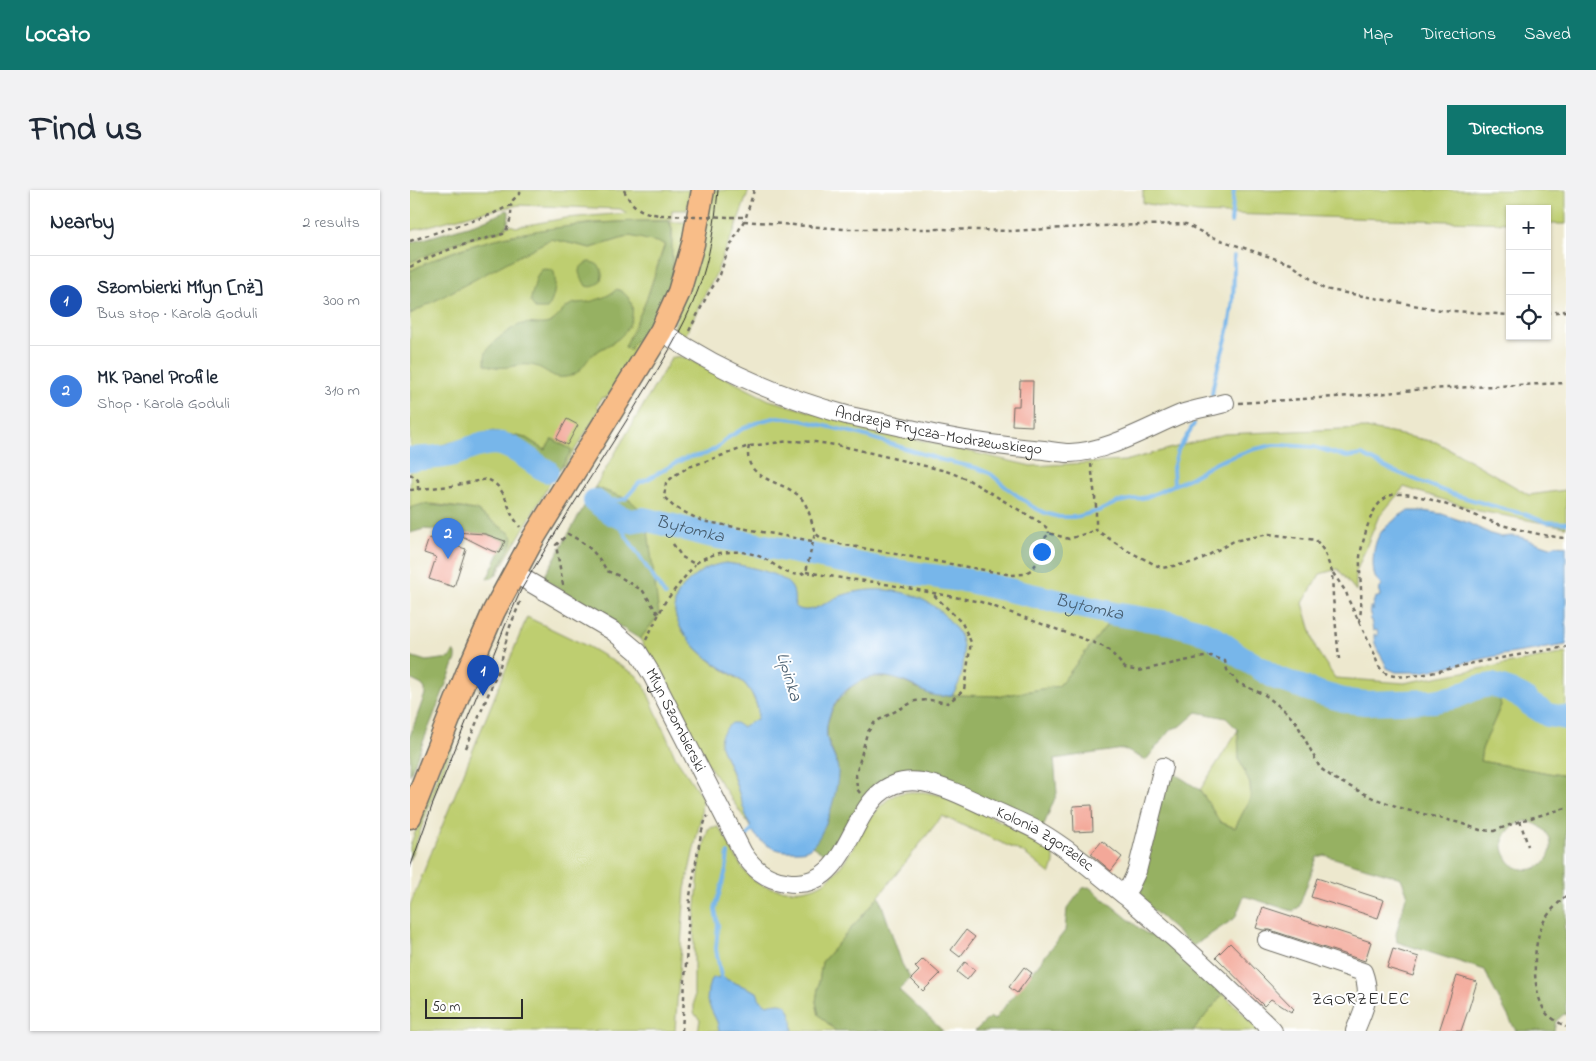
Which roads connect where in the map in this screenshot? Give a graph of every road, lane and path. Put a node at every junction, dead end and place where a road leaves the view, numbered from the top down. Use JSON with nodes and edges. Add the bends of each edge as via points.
{"nodes":[{"id":1,"x":523,"y":190,"type":"edge"},
{"id":2,"x":624,"y":190,"type":"edge"},
{"id":3,"x":703,"y":190,"type":"edge"},
{"id":4,"x":754,"y":190,"type":"edge"},
{"id":5,"x":511,"y":205,"type":"junction"},
{"id":6,"x":745,"y":219,"type":"junction"},
{"id":7,"x":410,"y":241,"type":"edge"},
{"id":8,"x":410,"y":267,"type":"edge"},
{"id":9,"x":1566,"y":311,"type":"edge"},
{"id":10,"x":1551,"y":313,"type":"edge"},
{"id":11,"x":1506,"y":314,"type":"edge"},
{"id":12,"x":661,"y":331,"type":"junction"},
{"id":13,"x":682,"y":345,"type":"junction"},
{"id":14,"x":1566,"y":383,"type":"edge"},
{"id":15,"x":1225,"y":403,"type":"joint"},
{"id":16,"x":750,"y":446,"type":"junction"},
{"id":17,"x":1089,"y":450,"type":"junction"},
{"id":18,"x":410,"y":474,"type":"edge"},
{"id":19,"x":410,"y":490,"type":"edge"},
{"id":20,"x":418,"y":490,"type":"junction"},
{"id":21,"x":1096,"y":530,"type":"junction"},
{"id":22,"x":524,"y":532,"type":"dead end"},
{"id":23,"x":815,"y":533,"type":"junction"},
{"id":24,"x":1049,"y":533,"type":"junction"},
{"id":25,"x":1566,"y":538,"type":"edge"},
{"id":26,"x":812,"y":541,"type":"junction"},
{"id":27,"x":673,"y":544,"type":"dead end"},
{"id":28,"x":695,"y":564,"type":"junction"},
{"id":29,"x":806,"y":572,"type":"junction"},
{"id":30,"x":1332,"y":572,"type":"junction"},
{"id":31,"x":514,"y":573,"type":"junction"},
{"id":32,"x":534,"y":584,"type":"junction"},
{"id":33,"x":931,"y":592,"type":"junction"},
{"id":34,"x":568,"y":604,"type":"junction"},
{"id":35,"x":659,"y":615,"type":"junction"},
{"id":36,"x":1359,"y":622,"type":"junction"},
{"id":37,"x":1566,"y":647,"type":"edge"},
{"id":38,"x":638,"y":652,"type":"junction"},
{"id":39,"x":1339,"y":659,"type":"dead end"},
{"id":40,"x":466,"y":748,"type":"dead end"},
{"id":41,"x":1163,"y":767,"type":"dead end"},
{"id":42,"x":868,"y":804,"type":"junction"},
{"id":43,"x":718,"y":806,"type":"junction"},
{"id":44,"x":1566,"y":808,"type":"edge"},
{"id":45,"x":410,"y":817,"type":"edge"},
{"id":46,"x":1520,"y":821,"type":"junction"},
{"id":47,"x":1528,"y":846,"type":"dead end"},
{"id":48,"x":807,"y":882,"type":"joint"},
{"id":49,"x":1123,"y":894,"type":"junction"},
{"id":50,"x":1566,"y":896,"type":"edge"},
{"id":51,"x":1267,"y":940,"type":"dead end"},
{"id":52,"x":1566,"y":1027,"type":"edge"},
{"id":53,"x":682,"y":1031,"type":"edge"},
{"id":54,"x":1273,"y":1031,"type":"edge"},
{"id":55,"x":1355,"y":1031,"type":"edge"}],
"edges":[{"from":1,"to":5,"type":"path"},
{"from":2,"to":6,"type":"path","bridge":true,"via":[[645,213]]},
{"from":3,"to":12,"type":"main road","via":[[693,244],[679,292]]},
{"from":4,"to":6,"type":"path"},
{"from":5,"to":7,"type":"path"},
{"from":5,"to":8,"type":"path","via":[[507,230],[503,234],[467,243]]},
{"from":6,"to":11,"type":"path","via":[[844,229],[1011,231],[1186,224],[1209,236],[1291,264],[1324,289],[1441,310]]},
{"from":6,"to":13,"type":"path"},
{"from":9,"to":10,"type":"path"},
{"from":12,"to":13,"type":"street","name":"Andrzeja Frycza-Modrzewskiego"},
{"from":12,"to":31,"type":"main road"},
{"from":13,"to":17,"type":"street","name":"Andrzeja Frycza-Modrzewskiego","via":[[749,381],[851,416],[949,438],[1014,448],[1070,453]]},
{"from":14,"to":15,"type":"path"},
{"from":15,"to":17,"type":"street","name":"Andrzeja Frycza-Modrzewskiego","via":[[1182,414],[1143,432]]},
{"from":16,"to":23,"type":"path","via":[[748,453],[755,471],[762,478],[794,491],[802,498]]},
{"from":16,"to":24,"type":"path","via":[[790,441],[815,442],[931,467],[967,479],[1041,523]]},
{"from":16,"to":26,"type":"path","via":[[675,475],[666,483],[664,497],[674,507],[702,521]]},
{"from":17,"to":21,"type":"path"},
{"from":18,"to":20,"type":"path","via":[[418,480]]},
{"from":19,"to":20,"type":"path"},
{"from":20,"to":22,"type":"path","via":[[488,479],[501,489],[512,515]]},
{"from":21,"to":24,"type":"path","via":[[1069,539]]},
{"from":21,"to":30,"type":"path","via":[[1162,568],[1196,562],[1234,541],[1269,534],[1316,540]]},
{"from":23,"to":24,"type":"path","via":[[840,544],[1012,575],[1031,570],[1037,563],[1041,543]]},
{"from":23,"to":26,"type":"path"},
{"from":25,"to":36,"type":"path","via":[[1503,525],[1418,497],[1392,495],[1375,508],[1360,555],[1362,608]]},
{"from":26,"to":29,"type":"path"},
{"from":27,"to":28,"type":"path","via":[[682,557]]},
{"from":28,"to":29,"type":"path","via":[[703,558],[738,552],[757,555],[792,573]]},
{"from":28,"to":35,"type":"path","via":[[665,602]]},
{"from":29,"to":33,"type":"path"},
{"from":30,"to":36,"type":"path","via":[[1346,592]]},
{"from":30,"to":39,"type":"path"},
{"from":31,"to":32,"type":"street","name":"Młyn Szombierski"},
{"from":31,"to":45,"type":"main road","via":[[482,638]]},
{"from":32,"to":34,"type":"street","name":"Młyn Szombierski"},
{"from":32,"to":40,"type":"path","via":[[523,596],[509,629],[500,666]]},
{"from":33,"to":42,"type":"path","via":[[962,623],[971,642],[964,690],[948,703],[915,701],[875,722],[866,734],[856,775],[857,789]]},
{"from":33,"to":46,"type":"path","via":[[981,602],[1100,645],[1125,668],[1138,671],[1211,656],[1224,661],[1238,683],[1264,695],[1296,722],[1320,768],[1334,779],[1407,810],[1480,830],[1494,831]]},
{"from":34,"to":35,"type":"path","via":[[556,545],[568,534],[584,542],[607,571],[643,591]]},
{"from":34,"to":38,"type":"street","name":"Młyn Szombierski"},
{"from":35,"to":38,"type":"path"},
{"from":36,"to":37,"type":"path","via":[[1377,664],[1386,673],[1395,675],[1417,675]]},
{"from":38,"to":43,"type":"street","name":"Młyn Szombierski"},
{"from":41,"to":49,"type":"street","via":[[1137,872]]},
{"from":42,"to":48,"type":"street","name":"Kolonia Zgorzelec","via":[[842,854],[831,867]]},
{"from":42,"to":49,"type":"street","name":"Kolonia Zgorzelec","via":[[880,792],[905,782],[922,782],[960,794],[1039,831],[1076,855]]},
{"from":43,"to":48,"type":"street","name":"Młyn Szombierski","via":[[756,870],[778,881]]},
{"from":43,"to":53,"type":"path","via":[[706,818],[701,834],[690,896]]},
{"from":44,"to":46,"type":"path"},
{"from":46,"to":47,"type":"path"},
{"from":49,"to":54,"type":"street","name":"Kolonia Zgorzelec","via":[[1164,928]]},
{"from":50,"to":52,"type":"path","via":[[1543,922],[1536,957],[1537,991],[1541,1005],[1549,1016]]},
{"from":51,"to":55,"type":"street","via":[[1363,972],[1367,1000]]}]}
